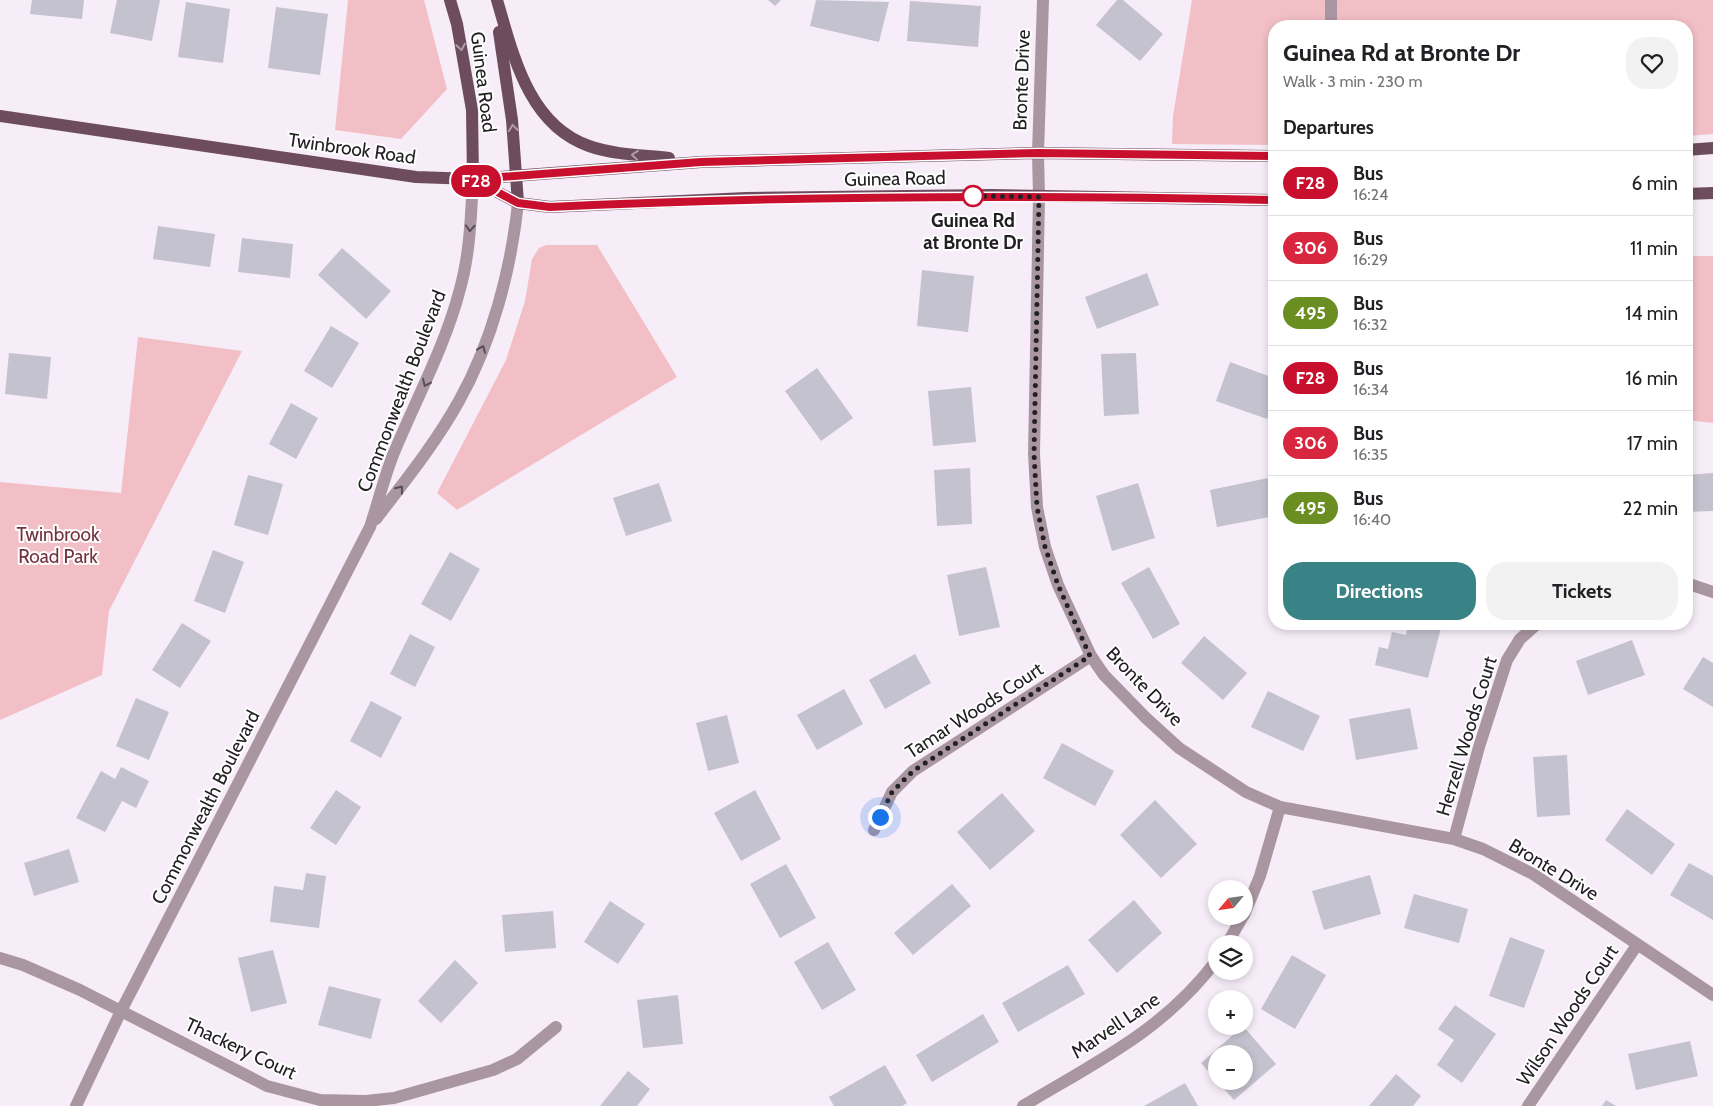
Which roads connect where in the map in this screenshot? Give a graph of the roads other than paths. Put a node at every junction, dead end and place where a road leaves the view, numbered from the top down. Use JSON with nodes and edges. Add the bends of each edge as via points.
{"nodes":[{"id":1,"x":450,"y":0,"type":"edge"},
{"id":2,"x":493,"y":0,"type":"edge"},
{"id":3,"x":497,"y":0,"type":"edge"},
{"id":4,"x":1043,"y":0,"type":"edge"},
{"id":5,"x":1331,"y":0,"type":"edge"},
{"id":6,"x":1331,"y":20,"type":"edge"},
{"id":7,"x":0,"y":116,"type":"edge"},
{"id":8,"x":1713,"y":148,"type":"edge"},
{"id":9,"x":1693,"y":149,"type":"edge"},
{"id":10,"x":1038,"y":153,"type":"junction"},
{"id":11,"x":1268,"y":156,"type":"edge"},
{"id":12,"x":701,"y":162,"type":"junction"},
{"id":13,"x":518,"y":176,"type":"junction"},
{"id":14,"x":473,"y":179,"type":"junction"},
{"id":15,"x":1713,"y":192,"type":"edge"},
{"id":16,"x":1693,"y":193,"type":"edge"},
{"id":17,"x":1039,"y":197,"type":"junction"},
{"id":18,"x":1268,"y":200,"type":"edge"},
{"id":19,"x":518,"y":203,"type":"junction"},
{"id":20,"x":370,"y":527,"type":"junction"},
{"id":21,"x":1693,"y":585,"type":"edge"},
{"id":22,"x":1713,"y":592,"type":"edge"},
{"id":23,"x":1530,"y":630,"type":"edge"},
{"id":24,"x":1090,"y":656,"type":"junction"},
{"id":25,"x":1280,"y":807,"type":"junction"},
{"id":26,"x":874,"y":830,"type":"dead end"},
{"id":27,"x":1454,"y":839,"type":"junction"},
{"id":28,"x":1253,"y":892,"type":"edge"},
{"id":29,"x":1637,"y":945,"type":"junction"},
{"id":30,"x":0,"y":958,"type":"edge"},
{"id":31,"x":1208,"y":971,"type":"edge"},
{"id":32,"x":1713,"y":994,"type":"edge"},
{"id":33,"x":121,"y":1011,"type":"junction"},
{"id":34,"x":556,"y":1027,"type":"dead end"},
{"id":35,"x":76,"y":1106,"type":"edge"},
{"id":36,"x":1023,"y":1106,"type":"edge"},
{"id":37,"x":1528,"y":1106,"type":"edge"}],
"edges":[{"from":1,"to":14,"type":"main road","name":"Guinea Road","one_way":true,"via":[[472,110]]},
{"from":13,"to":2,"type":"main road","name":"Guinea Road","one_way":true},
{"from":12,"to":3,"type":"main road","one_way":true,"via":[[588,146],[566,133],[544,115],[527,88]]},
{"from":4,"to":10,"type":"street","name":"Bronte Drive"},
{"from":5,"to":6,"type":"street"},
{"from":7,"to":14,"type":"main road","name":"Twinbrook Road","via":[[416,177]]},
{"from":8,"to":9,"type":"main road"},
{"from":10,"to":11,"type":"main road","name":"Guinea Road"},
{"from":10,"to":12,"type":"main road","name":"Guinea Road"},
{"from":10,"to":17,"type":"street","name":"Bronte Drive"},
{"from":12,"to":13,"type":"main road","name":"Twinbrook Road"},
{"from":13,"to":14,"type":"main road","name":"Twinbrook Road"},
{"from":13,"to":19,"type":"main road","name":"Guinea Road"},
{"from":14,"to":19,"type":"main road","name":"Guinea Road"},
{"from":14,"to":20,"type":"street","name":"Commonwealth Boulevard","one_way":true,"via":[[470,239],[461,288],[428,380],[393,456]]},
{"from":15,"to":16,"type":"main road"},
{"from":17,"to":18,"type":"main road","name":"Guinea Road"},
{"from":17,"to":19,"type":"main road","name":"Guinea Road","via":[[746,198],[550,207]]},
{"from":17,"to":24,"type":"street","name":"Bronte Drive","via":[[1034,454],[1037,507],[1045,547],[1058,585]]},
{"from":20,"to":19,"type":"street","name":"Commonwealth Boulevard","one_way":true,"via":[[424,456],[459,401],[484,348],[515,235]]},
{"from":20,"to":33,"type":"street","name":"Commonwealth Boulevard"},
{"from":21,"to":22,"type":"street"},
{"from":23,"to":27,"type":"street","name":"Herzell Woods Court","via":[[1520,639],[1508,660],[1479,747]]},
{"from":24,"to":25,"type":"street","name":"Bronte Drive","via":[[1104,675],[1179,748],[1246,792]]},
{"from":24,"to":26,"type":"street","name":"Tamar Woods Court","via":[[913,771],[892,792]]},
{"from":25,"to":27,"type":"street","name":"Bronte Drive"},
{"from":25,"to":28,"type":"street"},
{"from":27,"to":29,"type":"street","name":"Bronte Drive","via":[[1483,849],[1533,874]]},
{"from":29,"to":32,"type":"street","name":"Bronte Drive"},
{"from":29,"to":37,"type":"street","name":"Wilson Woods Court"},
{"from":30,"to":33,"type":"street","name":"Thackery Court","via":[[72,986]]},
{"from":31,"to":36,"type":"street","name":"Marvell Lane","via":[[1185,998],[1158,1022],[1126,1045]]},
{"from":33,"to":34,"type":"street","name":"Thackery Court","via":[[267,1086],[287,1093],[341,1102],[394,1098],[493,1070],[516,1059]]},
{"from":33,"to":35,"type":"street","name":"Commonwealth Boulevard"}]}
